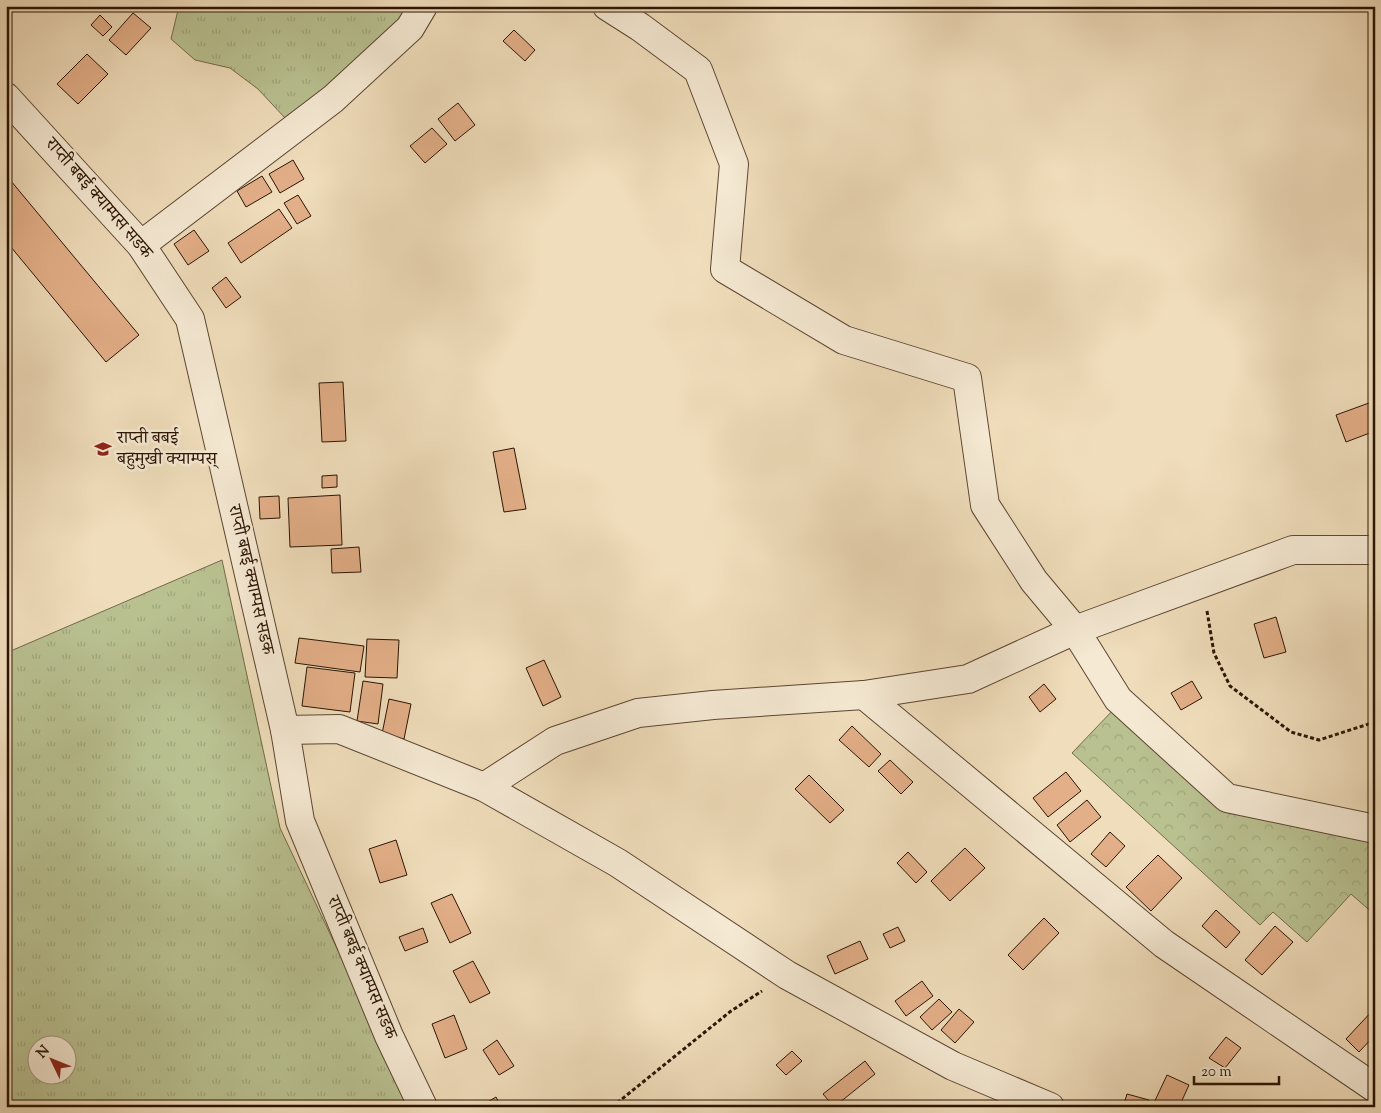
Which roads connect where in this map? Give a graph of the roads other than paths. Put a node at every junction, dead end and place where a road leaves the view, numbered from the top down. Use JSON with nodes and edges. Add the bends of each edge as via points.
{"nodes":[{"id":1,"x":423,"y":6,"type":"edge"},
{"id":2,"x":607,"y":6,"type":"edge"},
{"id":3,"x":6,"y":97,"type":"edge"},
{"id":4,"x":140,"y":245,"type":"junction"},
{"id":5,"x":1375,"y":550,"type":"edge"},
{"id":6,"x":1075,"y":630,"type":"junction"},
{"id":7,"x":864,"y":695,"type":"junction"},
{"id":8,"x":285,"y":730,"type":"junction"},
{"id":9,"x":484,"y":788,"type":"junction"},
{"id":10,"x":1375,"y":830,"type":"edge"},
{"id":11,"x":1375,"y":1088,"type":"edge"},
{"id":12,"x":423,"y":1107,"type":"edge"},
{"id":13,"x":1050,"y":1107,"type":"edge"}],
"edges":[{"from":1,"to":4,"type":"street","via":[[410,28],[333,99]]},
{"from":2,"to":6,"type":"street","via":[[698,70],[734,164],[725,269],[844,340],[967,378],[985,505],[1034,581]]},
{"from":3,"to":4,"type":"street","name":"राप्ती बबई क्याम्पस सडक"},
{"from":4,"to":8,"type":"street","name":"राप्ती बबई क्याम्पस सडक","via":[[190,319]]},
{"from":5,"to":6,"type":"street","via":[[1293,550]]},
{"from":6,"to":7,"type":"street","via":[[968,679]]},
{"from":6,"to":10,"type":"street","via":[[1118,699],[1227,798]]},
{"from":7,"to":9,"type":"street","via":[[638,713],[555,741]]},
{"from":7,"to":11,"type":"street","via":[[1164,944]]},
{"from":8,"to":9,"type":"street","via":[[339,728]]},
{"from":8,"to":12,"type":"street","name":"राप्ती बबई क्याम्पस सडक","via":[[300,821],[389,1036]]},
{"from":9,"to":13,"type":"street","via":[[618,863],[787,975],[953,1066]]}]}
